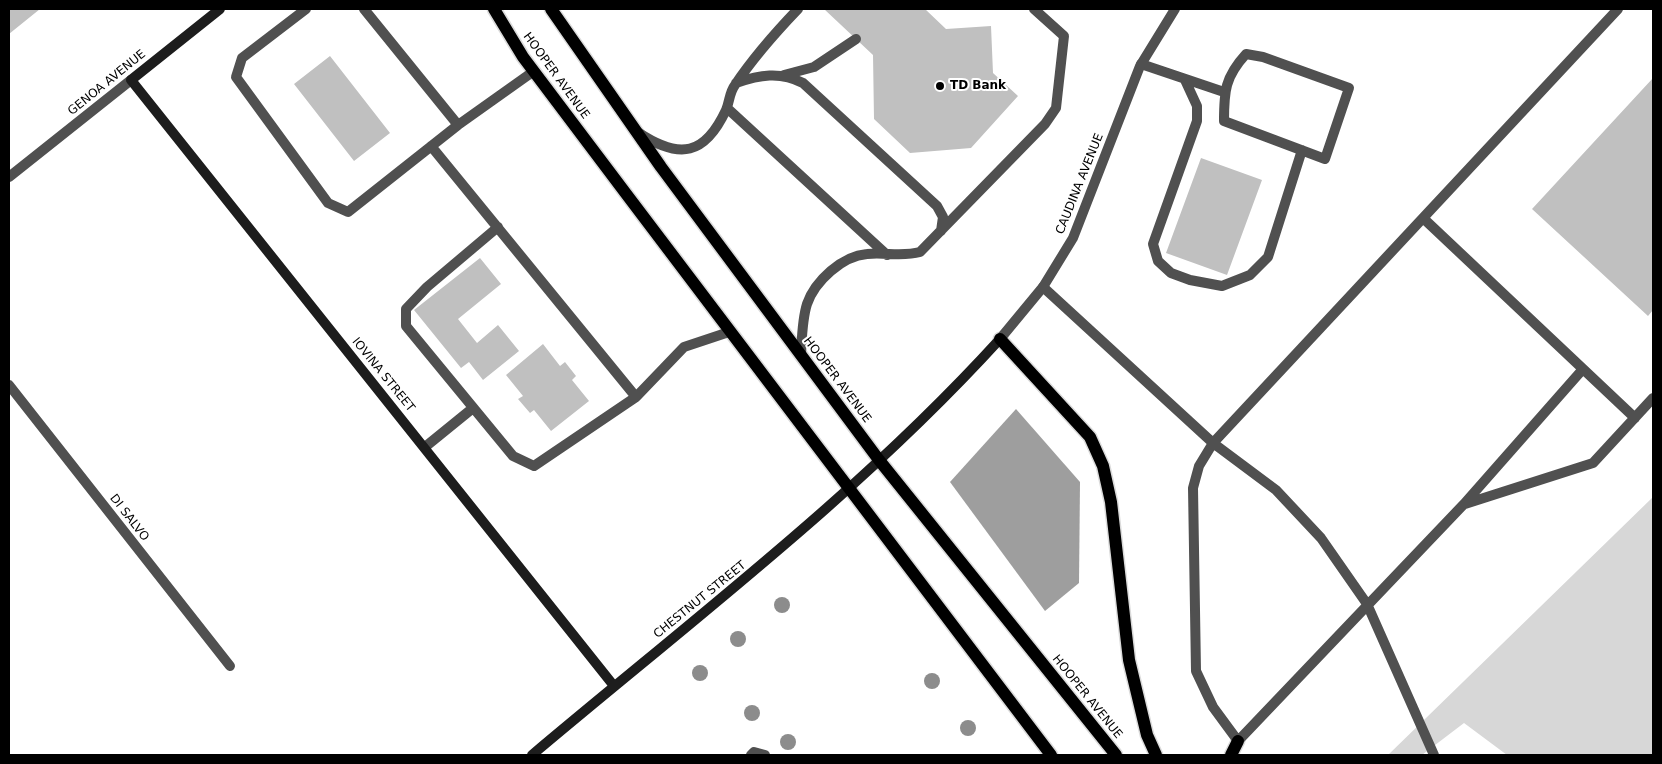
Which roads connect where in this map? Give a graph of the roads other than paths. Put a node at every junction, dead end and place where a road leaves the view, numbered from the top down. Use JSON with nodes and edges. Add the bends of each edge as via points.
{"nodes":[{"id":1,"x":220,"y":9,"type":"edge"},
{"id":2,"x":306,"y":9,"type":"edge"},
{"id":3,"x":364,"y":9,"type":"edge"},
{"id":4,"x":494,"y":9,"type":"edge"},
{"id":5,"x":551,"y":9,"type":"edge"},
{"id":6,"x":798,"y":9,"type":"edge"},
{"id":7,"x":1034,"y":9,"type":"edge"},
{"id":8,"x":1175,"y":9,"type":"edge"},
{"id":9,"x":1618,"y":9,"type":"edge"},
{"id":10,"x":856,"y":39,"type":"dead end"},
{"id":11,"x":1141,"y":64,"type":"junction"},
{"id":12,"x":534,"y":71,"type":"junction"},
{"id":13,"x":784,"y":76,"type":"junction"},
{"id":14,"x":131,"y":80,"type":"junction"},
{"id":15,"x":1184,"y":80,"type":"junction"},
{"id":16,"x":736,"y":83,"type":"junction"},
{"id":17,"x":1224,"y":92,"type":"junction"},
{"id":18,"x":727,"y":108,"type":"junction"},
{"id":19,"x":458,"y":125,"type":"junction"},
{"id":20,"x":636,"y":131,"type":"junction"},
{"id":21,"x":431,"y":146,"type":"junction"},
{"id":22,"x":1302,"y":150,"type":"junction"},
{"id":23,"x":9,"y":178,"type":"edge"},
{"id":24,"x":1423,"y":218,"type":"junction"},
{"id":25,"x":498,"y":227,"type":"junction"},
{"id":26,"x":941,"y":231,"type":"junction"},
{"id":27,"x":887,"y":255,"type":"junction"},
{"id":28,"x":1043,"y":287,"type":"junction"},
{"id":29,"x":729,"y":332,"type":"junction"},
{"id":30,"x":1000,"y":339,"type":"junction"},
{"id":31,"x":801,"y":354,"type":"junction"},
{"id":32,"x":1583,"y":369,"type":"junction"},
{"id":33,"x":9,"y":386,"type":"edge"},
{"id":34,"x":636,"y":397,"type":"junction"},
{"id":35,"x":1653,"y":398,"type":"edge"},
{"id":36,"x":473,"y":408,"type":"junction"},
{"id":37,"x":1635,"y":418,"type":"junction"},
{"id":38,"x":1213,"y":443,"type":"junction"},
{"id":39,"x":425,"y":447,"type":"junction"},
{"id":40,"x":879,"y":460,"type":"junction"},
{"id":41,"x":848,"y":490,"type":"junction"},
{"id":42,"x":1464,"y":504,"type":"junction"},
{"id":43,"x":1367,"y":604,"type":"junction"},
{"id":44,"x":230,"y":666,"type":"dead end"},
{"id":45,"x":614,"y":686,"type":"junction"},
{"id":46,"x":1238,"y":741,"type":"junction"},
{"id":47,"x":532,"y":755,"type":"edge"},
{"id":48,"x":750,"y":755,"type":"edge"},
{"id":49,"x":766,"y":755,"type":"edge"},
{"id":50,"x":1050,"y":755,"type":"edge"},
{"id":51,"x":1116,"y":755,"type":"edge"},
{"id":52,"x":1156,"y":755,"type":"edge"},
{"id":53,"x":1231,"y":755,"type":"edge"},
{"id":54,"x":1434,"y":755,"type":"edge"}],
"edges":[{"from":1,"to":14,"type":"street","name":"GENOA AVENUE"},
{"from":2,"to":21,"type":"street","via":[[242,58],[236,77],[328,203],[348,212]]},
{"from":3,"to":19,"type":"street"},
{"from":4,"to":12,"type":"main road","name":"HOOPER AVENUE"},
{"from":5,"to":20,"type":"main road","name":"HOOPER AVENUE"},
{"from":6,"to":16,"type":"street","via":[[763,46]]},
{"from":7,"to":26,"type":"street","via":[[1064,36],[1056,108],[1045,124]]},
{"from":8,"to":11,"type":"street","name":"CAUDINA AVENUE"},
{"from":9,"to":24,"type":"street"},
{"from":10,"to":13,"type":"street","via":[[814,67]]},
{"from":11,"to":15,"type":"street"},
{"from":11,"to":28,"type":"street","name":"CAUDINA AVENUE","via":[[1073,238]]},
{"from":12,"to":19,"type":"street"},
{"from":12,"to":29,"type":"main road","name":"HOOPER AVENUE"},
{"from":13,"to":16,"type":"street","via":[[753,77]]},
{"from":13,"to":26,"type":"street","via":[[803,83],[937,206],[943,217]]},
{"from":14,"to":23,"type":"street","name":"GENOA AVENUE"},
{"from":14,"to":39,"type":"street","name":"IOVINA STREET"},
{"from":15,"to":17,"type":"street"},
{"from":15,"to":22,"type":"street","via":[[1198,106],[1197,120],[1153,244],[1158,261],[1171,273],[1222,286],[1250,275],[1268,257]]},
{"from":16,"to":18,"type":"street","via":[[729,93]]},
{"from":17,"to":22,"type":"street","via":[[1224,121]]},
{"from":17,"to":22,"type":"street","via":[[1236,65],[1246,54],[1263,56],[1349,88],[1326,159]]},
{"from":18,"to":20,"type":"street","via":[[708,138],[694,149],[677,151],[657,145]]},
{"from":18,"to":27,"type":"street"},
{"from":19,"to":21,"type":"street"},
{"from":20,"to":31,"type":"main road","name":"HOOPER AVENUE"},
{"from":21,"to":25,"type":"street"},
{"from":24,"to":32,"type":"street"},
{"from":24,"to":38,"type":"street"},
{"from":25,"to":34,"type":"street"},
{"from":25,"to":36,"type":"street","via":[[426,287],[406,309],[406,326]]},
{"from":26,"to":27,"type":"street","via":[[920,252],[906,256]]},
{"from":27,"to":31,"type":"street","via":[[866,254],[841,262],[816,288],[807,304]]},
{"from":28,"to":30,"type":"street","name":"CAUDINA AVENUE"},
{"from":28,"to":38,"type":"street"},
{"from":29,"to":34,"type":"street","via":[[684,347]]},
{"from":29,"to":41,"type":"main road","name":"HOOPER AVENUE"},
{"from":30,"to":40,"type":"street","name":"CAUDINA AVENUE","via":[[952,392]]},
{"from":30,"to":52,"type":"main road","via":[[1090,437],[1103,466],[1111,502],[1129,660],[1147,735]]},
{"from":31,"to":40,"type":"main road","name":"HOOPER AVENUE"},
{"from":32,"to":37,"type":"street"},
{"from":32,"to":42,"type":"street"},
{"from":33,"to":44,"type":"street","name":"DI SALVO"},
{"from":34,"to":36,"type":"street","via":[[534,466],[513,456]]},
{"from":35,"to":37,"type":"street"},
{"from":36,"to":39,"type":"street"},
{"from":37,"to":42,"type":"street","via":[[1592,463]]},
{"from":38,"to":43,"type":"street","via":[[1276,490],[1321,538]]},
{"from":38,"to":46,"type":"street","via":[[1199,466],[1193,488],[1196,671],[1213,707]]},
{"from":39,"to":45,"type":"street","name":"IOVINA STREET"},
{"from":40,"to":41,"type":"street","name":"CHESTNUT STREET"},
{"from":40,"to":51,"type":"main road","name":"HOOPER AVENUE"},
{"from":41,"to":45,"type":"street","name":"CHESTNUT STREET","via":[[752,575]]},
{"from":41,"to":50,"type":"main road","name":"HOOPER AVENUE"},
{"from":42,"to":43,"type":"street"},
{"from":43,"to":46,"type":"street"},
{"from":43,"to":54,"type":"street"},
{"from":45,"to":47,"type":"street","name":"CHESTNUT STREET"},
{"from":46,"to":53,"type":"main road"},
{"from":48,"to":49,"type":"street","via":[[754,752]]}]}
